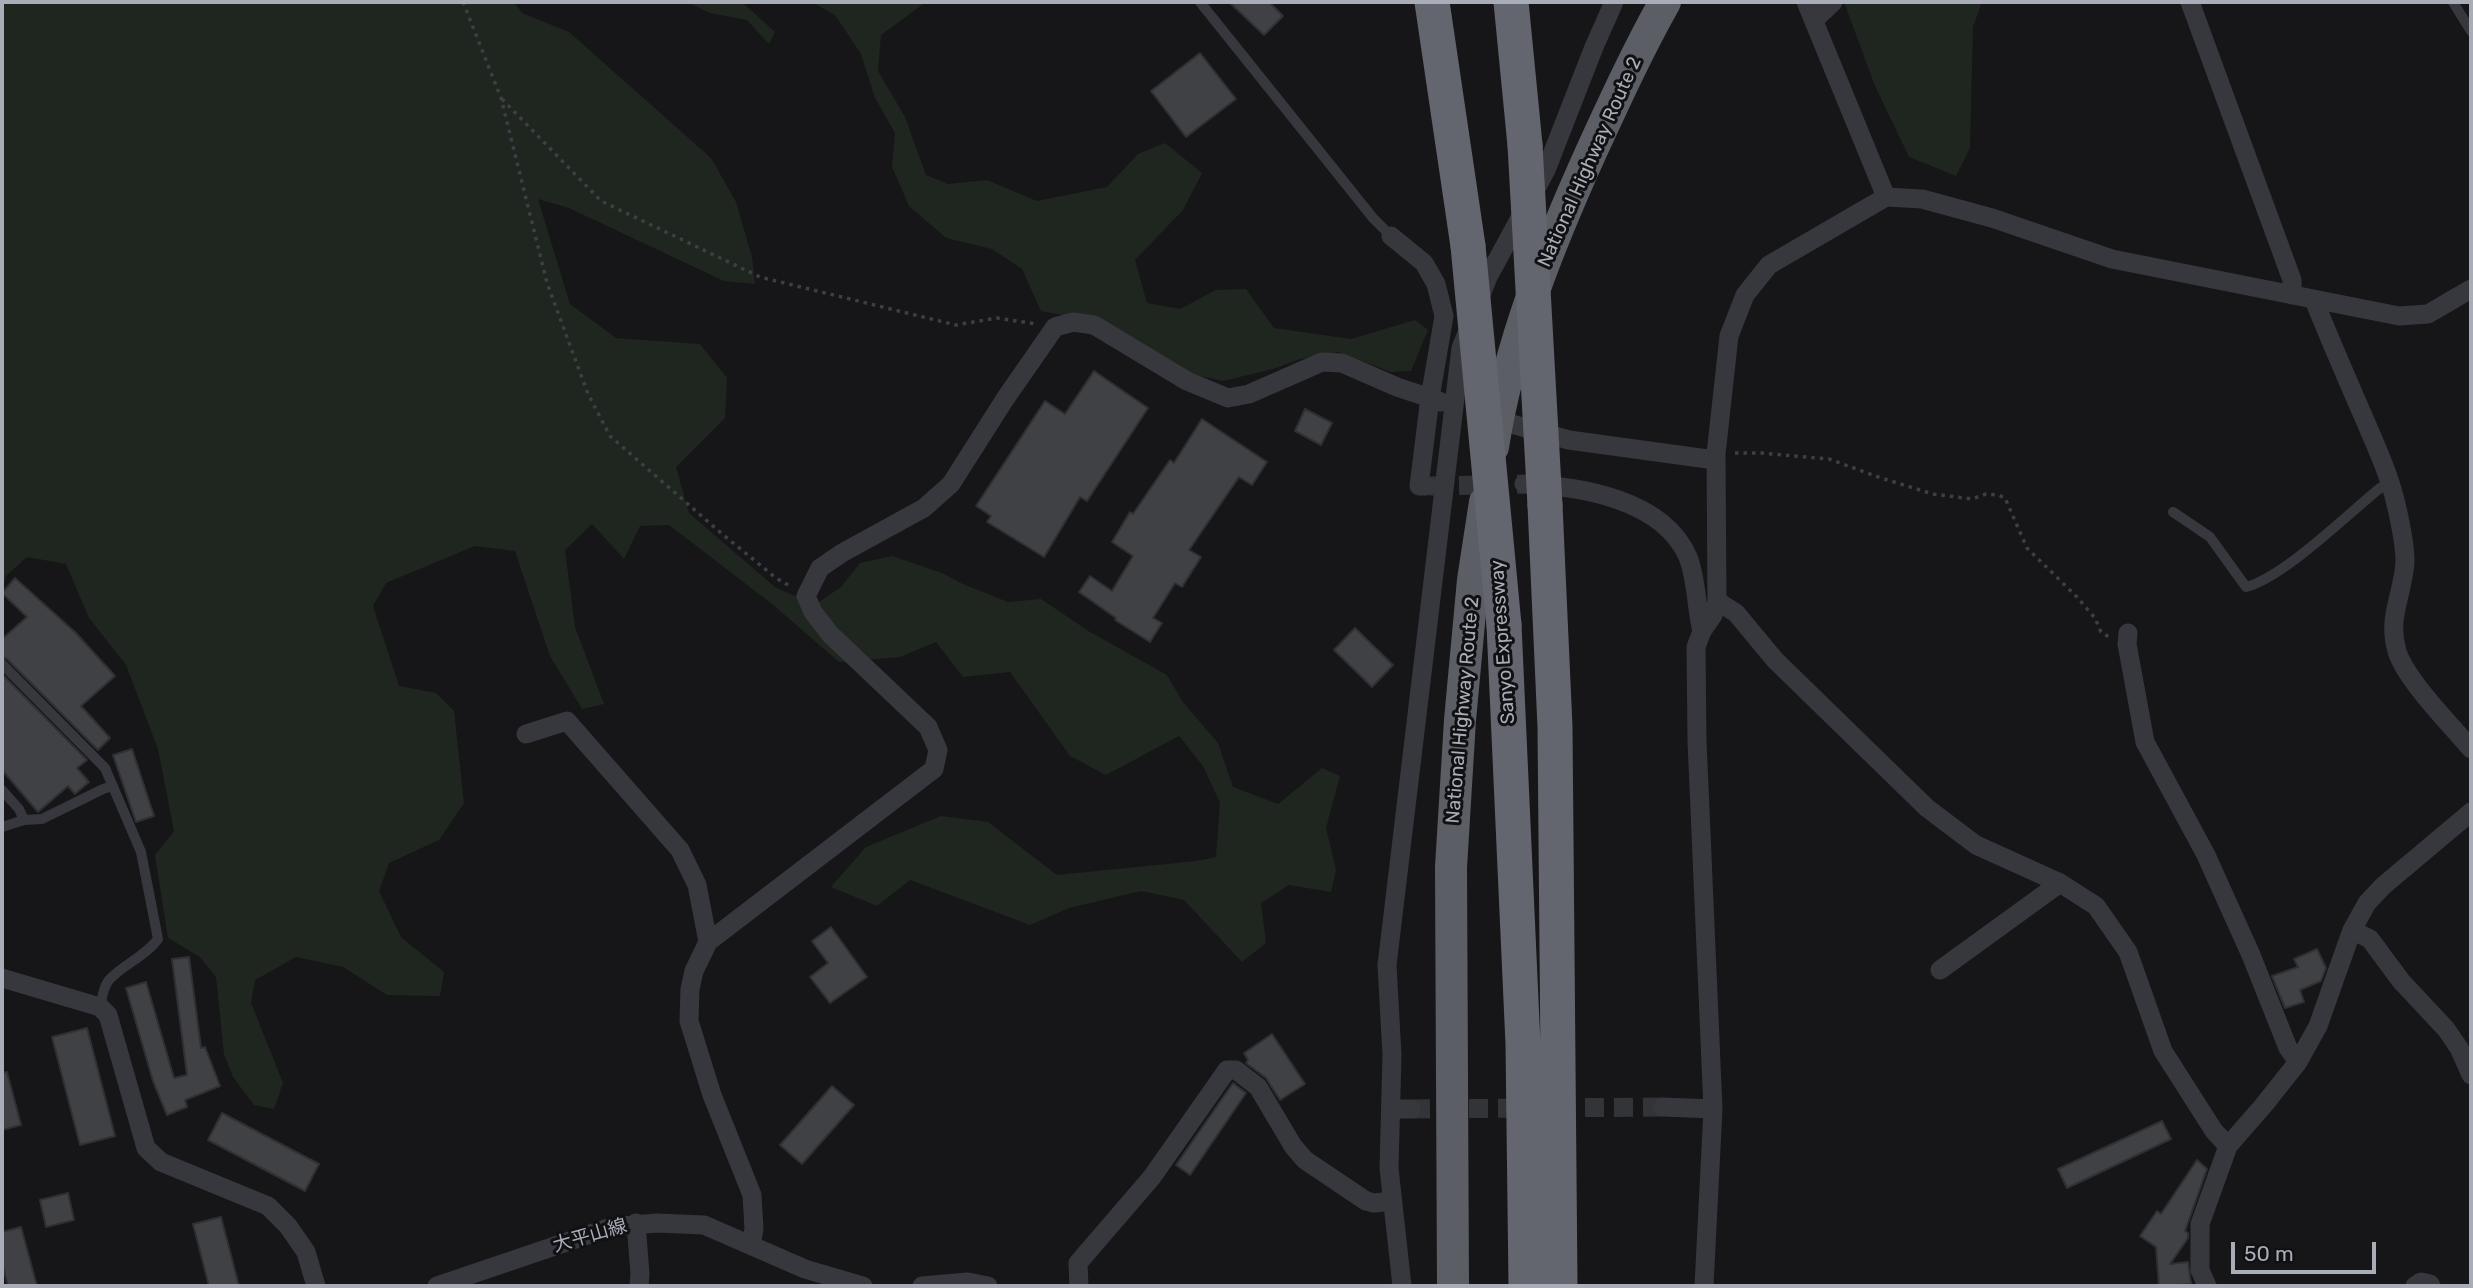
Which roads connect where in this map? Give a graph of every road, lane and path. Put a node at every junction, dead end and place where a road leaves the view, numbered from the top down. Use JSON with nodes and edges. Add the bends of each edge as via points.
{"nodes":[{"id":1,"x":463,"y":2,"type":"edge"},
{"id":2,"x":1200,"y":2,"type":"edge"},
{"id":3,"x":1432,"y":2,"type":"edge"},
{"id":4,"x":1511,"y":2,"type":"edge"},
{"id":5,"x":1614,"y":2,"type":"edge"},
{"id":6,"x":1665,"y":2,"type":"edge"},
{"id":7,"x":1833,"y":2,"type":"edge"},
{"id":8,"x":2190,"y":2,"type":"edge"},
{"id":9,"x":2453,"y":2,"type":"edge"},
{"id":10,"x":1810,"y":11,"type":"edge"},
{"id":11,"x":2471,"y":31,"type":"edge"},
{"id":12,"x":501,"y":98,"type":"junction"},
{"id":13,"x":1886,"y":197,"type":"junction"},
{"id":14,"x":1391,"y":236,"type":"joint"},
{"id":15,"x":2471,"y":289,"type":"edge"},
{"id":16,"x":2292,"y":295,"type":"junction"},
{"id":17,"x":2314,"y":300,"type":"junction"},
{"id":18,"x":1055,"y":327,"type":"junction"},
{"id":19,"x":1430,"y":398,"type":"junction"},
{"id":20,"x":1454,"y":406,"type":"junction"},
{"id":21,"x":1497,"y":421,"type":"junction"},
{"id":22,"x":1716,"y":457,"type":"junction"},
{"id":23,"x":2390,"y":482,"type":"junction"},
{"id":24,"x":1426,"y":486,"type":"dead end"},
{"id":25,"x":1534,"y":494,"type":"junction"},
{"id":26,"x":2173,"y":512,"type":"dead end"},
{"id":27,"x":806,"y":596,"type":"junction"},
{"id":28,"x":1717,"y":601,"type":"junction"},
{"id":29,"x":1702,"y":631,"type":"junction"},
{"id":30,"x":2127,"y":638,"type":"joint"},
{"id":31,"x":2,"y":664,"type":"edge"},
{"id":32,"x":526,"y":734,"type":"dead end"},
{"id":33,"x":2471,"y":749,"type":"edge"},
{"id":34,"x":113,"y":786,"type":"junction"},
{"id":35,"x":2,"y":790,"type":"edge"},
{"id":36,"x":2471,"y":812,"type":"edge"},
{"id":37,"x":24,"y":820,"type":"junction"},
{"id":38,"x":2,"y":827,"type":"edge"},
{"id":39,"x":2060,"y":883,"type":"junction"},
{"id":40,"x":2352,"y":930,"type":"junction"},
{"id":41,"x":708,"y":942,"type":"junction"},
{"id":42,"x":1940,"y":970,"type":"dead end"},
{"id":43,"x":2,"y":978,"type":"edge"},
{"id":44,"x":100,"y":1007,"type":"junction"},
{"id":45,"x":2298,"y":1062,"type":"junction"},
{"id":46,"x":2471,"y":1075,"type":"edge"},
{"id":47,"x":1663,"y":1107,"type":"tunnel mouth"},
{"id":48,"x":1713,"y":1110,"type":"junction"},
{"id":49,"x":2228,"y":1146,"type":"junction"},
{"id":50,"x":1392,"y":1200,"type":"junction"},
{"id":51,"x":636,"y":1223,"type":"junction"},
{"id":52,"x":751,"y":1245,"type":"junction"},
{"id":53,"x":316,"y":1286,"type":"edge"},
{"id":54,"x":437,"y":1286,"type":"edge"},
{"id":55,"x":639,"y":1286,"type":"edge"},
{"id":56,"x":863,"y":1286,"type":"edge"},
{"id":57,"x":922,"y":1286,"type":"edge"},
{"id":58,"x":988,"y":1286,"type":"edge"},
{"id":59,"x":1079,"y":1286,"type":"edge"},
{"id":60,"x":1402,"y":1286,"type":"edge"},
{"id":61,"x":1453,"y":1286,"type":"edge"},
{"id":62,"x":1526,"y":1286,"type":"edge"},
{"id":63,"x":1560,"y":1286,"type":"edge"},
{"id":64,"x":1704,"y":1286,"type":"edge"},
{"id":65,"x":2207,"y":1286,"type":"edge"},
{"id":66,"x":2415,"y":1286,"type":"edge"},
{"id":67,"x":2431,"y":1286,"type":"edge"}],
"edges":[{"from":1,"to":12,"type":"path"},
{"from":2,"to":14,"type":"lane"},
{"from":3,"to":62,"type":"highway","name":"Sanyo Expressway","bridge":true,"via":[[1468,246],[1504,625],[1523,1044]]},
{"from":4,"to":25,"type":"highway","bridge":true,"via":[[1525,145]]},
{"from":5,"to":20,"type":"street","via":[[1546,170],[1488,277],[1461,348]]},
{"from":6,"to":21,"type":"highway","name":"National Highway Route 2","via":[[1633,60],[1549,250]]},
{"from":7,"to":10,"type":"street"},
{"from":8,"to":16,"type":"street","via":[[2292,280]]},
{"from":9,"to":11,"type":"lane"},
{"from":10,"to":13,"type":"street"},
{"from":12,"to":18,"type":"path","via":[[601,201],[760,277],[956,325],[997,318]]},
{"from":12,"to":27,"type":"path","via":[[547,283],[588,394],[610,436],[757,563]]},
{"from":13,"to":16,"type":"street","via":[[1922,199],[1992,218],[2112,259]]},
{"from":13,"to":22,"type":"street","via":[[1769,265],[1745,295],[1729,336]]},
{"from":14,"to":19,"type":"street","via":[[1424,263],[1439,294],[1444,316]]},
{"from":15,"to":17,"type":"street","via":[[2428,314],[2399,316]]},
{"from":16,"to":17,"type":"street"},
{"from":17,"to":23,"type":"street"},
{"from":18,"to":19,"type":"street","via":[[1073,322],[1094,325],[1187,381],[1228,398],[1249,394],[1322,362],[1342,363]]},
{"from":18,"to":27,"type":"street","via":[[951,484],[924,508],[820,568]]},
{"from":19,"to":20,"type":"street"},
{"from":19,"to":24,"type":"street","via":[[1419,486]]},
{"from":20,"to":21,"type":"street"},
{"from":20,"to":50,"type":"street","via":[[1387,965],[1392,1055],[1401,1109],[1389,1168]]},
{"from":21,"to":22,"type":"street","via":[[1569,440]]},
{"from":21,"to":61,"type":"highway","name":"National Highway Route 2","via":[[1473,580],[1451,867]]},
{"from":22,"to":28,"type":"street"},
{"from":22,"to":30,"type":"path","via":[[1761,453],[1829,459],[1933,494],[2005,498],[2027,548],[2076,596],[2101,632]]},
{"from":23,"to":26,"type":"lane","via":[[2298,557],[2259,584],[2246,587],[2210,537]]},
{"from":23,"to":33,"type":"street","via":[[2405,559],[2393,627],[2397,652],[2412,678]]},
{"from":25,"to":29,"type":"street","via":[[1564,485],[1654,516],[1687,556]]},
{"from":25,"to":63,"type":"highway","via":[[1555,727]]},
{"from":27,"to":41,"type":"street","via":[[830,634],[928,727],[938,750],[934,769]]},
{"from":28,"to":29,"type":"street"},
{"from":28,"to":39,"type":"street","via":[[1736,613],[1775,660],[1927,808],[1976,845]]},
{"from":29,"to":48,"type":"street","via":[[1696,646],[1696,741]]},
{"from":30,"to":45,"type":"street","via":[[2145,742],[2206,855]]},
{"from":31,"to":34,"type":"lane","via":[[105,768]]},
{"from":32,"to":41,"type":"street","via":[[567,721],[616,776],[680,850],[697,885]]},
{"from":34,"to":37,"type":"lane","via":[[42,819]]},
{"from":34,"to":44,"type":"lane","via":[[141,852],[158,939],[110,979]]},
{"from":35,"to":37,"type":"lane"},
{"from":36,"to":40,"type":"street","via":[[2383,886]]},
{"from":37,"to":38,"type":"lane"},
{"from":39,"to":42,"type":"street"},
{"from":39,"to":49,"type":"street","via":[[2096,906],[2127,952],[2163,1051]]},
{"from":40,"to":45,"type":"street","via":[[2318,1026]]},
{"from":40,"to":46,"type":"street","via":[[2370,940],[2446,1029]]},
{"from":41,"to":52,"type":"street","via":[[692,980],[689,1021],[712,1095],[752,1195]]},
{"from":43,"to":44,"type":"street"},
{"from":44,"to":53,"type":"street","via":[[107,1015],[146,1149],[161,1162],[268,1206],[306,1252]]},
{"from":45,"to":49,"type":"street"},
{"from":47,"to":48,"type":"street"},
{"from":48,"to":64,"type":"street"},
{"from":49,"to":65,"type":"street","via":[[2200,1224],[2200,1270]]},
{"from":50,"to":59,"type":"street","via":[[1366,1201],[1304,1160],[1258,1087],[1236,1070],[1227,1070],[1152,1177],[1078,1263]]},
{"from":50,"to":60,"type":"street"},
{"from":51,"to":52,"type":"street","name":"大平山線","via":[[704,1225]]},
{"from":51,"to":54,"type":"street","name":"大平山線","via":[[578,1237]]},
{"from":51,"to":55,"type":"street"},
{"from":52,"to":56,"type":"street","name":"大平山線","via":[[805,1269]]},
{"from":57,"to":58,"type":"street","via":[[968,1282]]},
{"from":66,"to":67,"type":"street","via":[[2421,1282]]}]}
